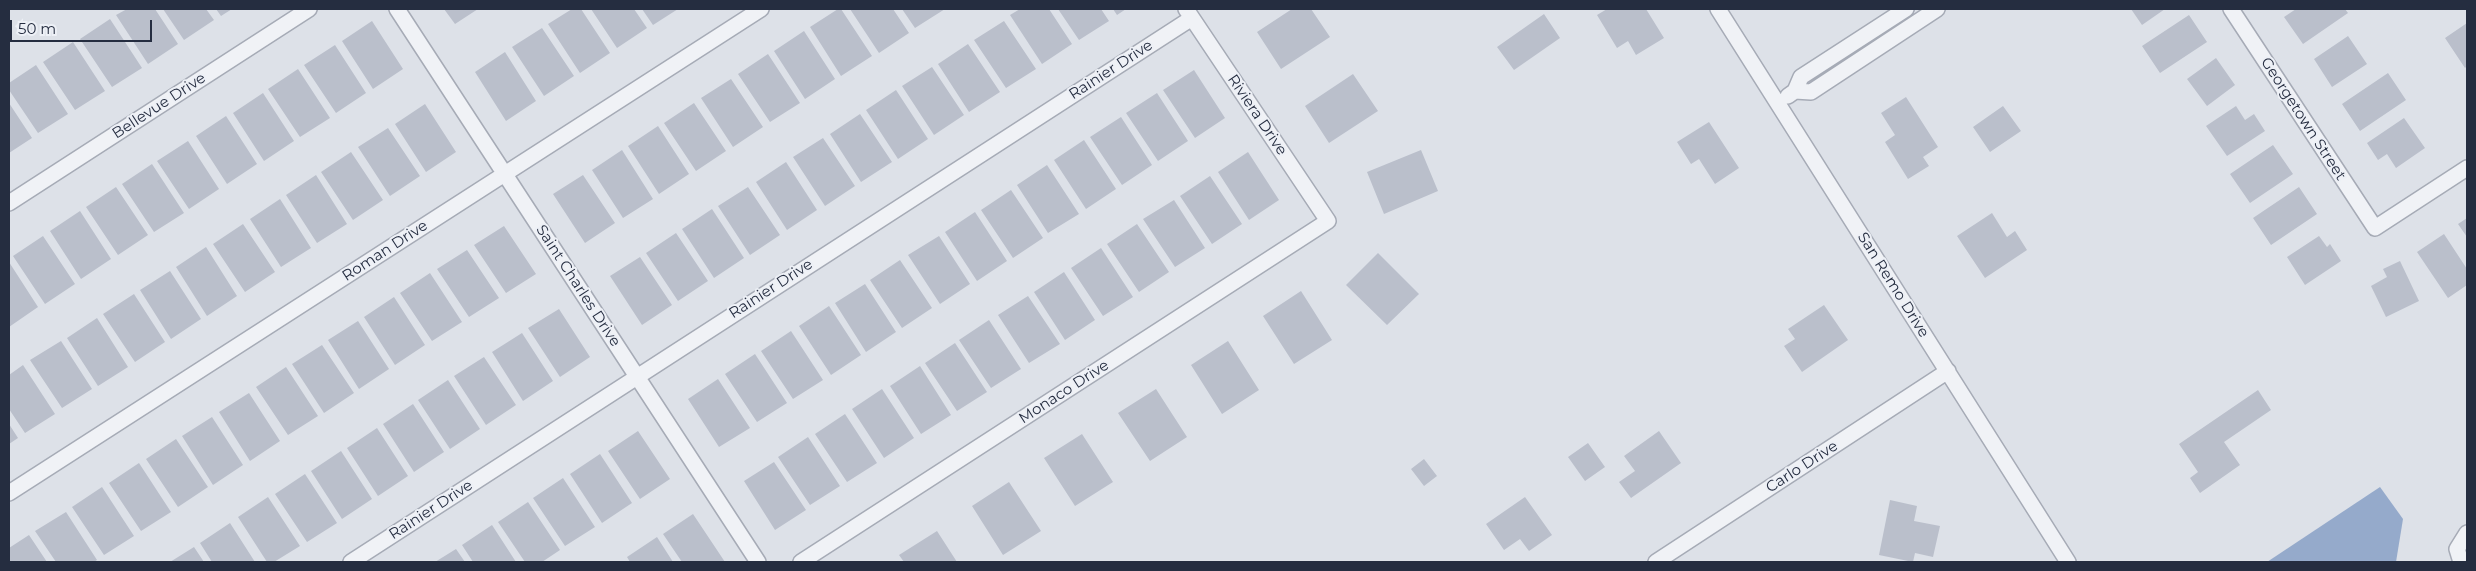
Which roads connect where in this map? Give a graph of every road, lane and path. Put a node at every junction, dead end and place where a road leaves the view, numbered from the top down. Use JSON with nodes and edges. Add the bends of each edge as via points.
{"nodes":[{"id":1,"x":309,"y":9,"type":"edge"},
{"id":2,"x":398,"y":9,"type":"edge"},
{"id":3,"x":761,"y":9,"type":"edge"},
{"id":4,"x":1718,"y":9,"type":"edge"},
{"id":5,"x":1906,"y":9,"type":"edge"},
{"id":6,"x":1936,"y":9,"type":"edge"},
{"id":7,"x":2231,"y":9,"type":"edge"},
{"id":8,"x":1189,"y":13,"type":"edge"},
{"id":9,"x":1795,"y":91,"type":"junction"},
{"id":10,"x":1778,"y":103,"type":"junction"},
{"id":11,"x":2467,"y":168,"type":"edge"},
{"id":12,"x":505,"y":173,"type":"junction"},
{"id":13,"x":9,"y":203,"type":"edge"},
{"id":14,"x":1328,"y":221,"type":"joint"},
{"id":15,"x":1948,"y":371,"type":"junction"},
{"id":16,"x":636,"y":376,"type":"junction"},
{"id":17,"x":9,"y":493,"type":"edge"},
{"id":18,"x":2467,"y":534,"type":"edge"},
{"id":19,"x":351,"y":562,"type":"edge"},
{"id":20,"x":758,"y":562,"type":"edge"},
{"id":21,"x":801,"y":562,"type":"edge"},
{"id":22,"x":1656,"y":562,"type":"edge"},
{"id":23,"x":2068,"y":562,"type":"edge"},
{"id":24,"x":2461,"y":562,"type":"edge"}],
"edges":[{"from":1,"to":13,"type":"street","name":"Bellevue Drive"},
{"from":2,"to":12,"type":"street","name":"Saint Charles Drive"},
{"from":3,"to":12,"type":"street","name":"Roman Drive"},
{"from":4,"to":10,"type":"street","name":"San Remo Drive"},
{"from":5,"to":9,"type":"street","via":[[1801,77]]},
{"from":6,"to":9,"type":"street","via":[[1811,92]]},
{"from":7,"to":11,"type":"street","name":"Georgetown Street","via":[[2375,228]]},
{"from":8,"to":14,"type":"street","name":"Riviera Drive"},
{"from":8,"to":16,"type":"street","name":"Rainier Drive"},
{"from":9,"to":10,"type":"street"},
{"from":10,"to":15,"type":"street","name":"San Remo Drive"},
{"from":12,"to":16,"type":"street","name":"Saint Charles Drive"},
{"from":12,"to":17,"type":"street","name":"Roman Drive"},
{"from":14,"to":21,"type":"street","name":"Monaco Drive"},
{"from":15,"to":22,"type":"street","name":"Carlo Drive"},
{"from":15,"to":23,"type":"street","name":"San Remo Drive"},
{"from":16,"to":19,"type":"street","name":"Rainier Drive"},
{"from":16,"to":20,"type":"street","name":"Saint Charles Drive"},
{"from":18,"to":24,"type":"street","via":[[2457,548]]}]}
